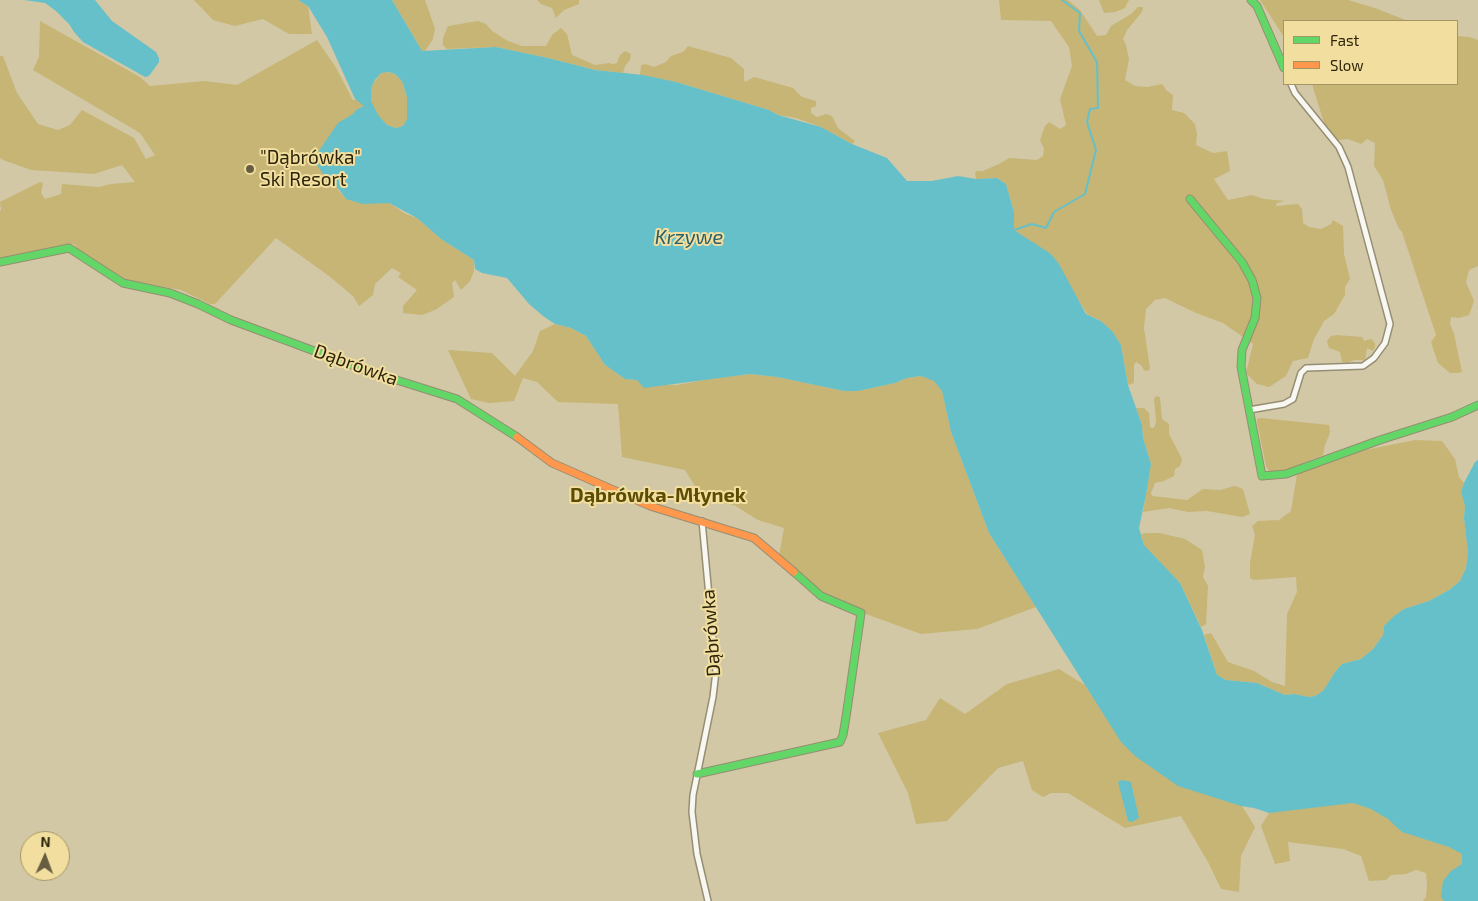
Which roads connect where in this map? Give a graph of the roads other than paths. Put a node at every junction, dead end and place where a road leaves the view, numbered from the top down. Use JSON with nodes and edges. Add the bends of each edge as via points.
{"nodes":[{"id":1,"x":1251,"y":0,"type":"edge"},
{"id":2,"x":1283,"y":66,"type":"edge"},
{"id":3,"x":1291,"y":85,"type":"edge"},
{"id":4,"x":1190,"y":200,"type":"dead end"},
{"id":5,"x":0,"y":262,"type":"edge"},
{"id":6,"x":1478,"y":405,"type":"edge"},
{"id":7,"x":1249,"y":410,"type":"junction"},
{"id":8,"x":702,"y":521,"type":"junction"},
{"id":9,"x":697,"y":774,"type":"junction"},
{"id":10,"x":708,"y":901,"type":"edge"}],
"edges":[{"from":1,"to":2,"type":"street"},
{"from":3,"to":7,"type":"street","via":[[1294,93],[1339,147],[1348,167],[1390,324],[1385,343],[1363,366],[1306,368],[1301,373],[1294,399]]},
{"from":4,"to":7,"type":"street","via":[[1242,262],[1252,280],[1257,298],[1255,318],[1242,350],[1241,366]]},
{"from":5,"to":8,"type":"street","name":"Dąbrówka","via":[[69,248],[122,283],[170,293],[231,320],[368,371],[457,399],[552,463],[643,503]]},
{"from":6,"to":7,"type":"street","via":[[1286,474],[1262,476]]},
{"from":8,"to":9,"type":"street","name":"Dąbrówka","via":[[716,671]]},
{"from":8,"to":9,"type":"street","name":"Dąbrówka","via":[[754,538],[821,596],[861,613],[840,742]]},
{"from":9,"to":10,"type":"street","name":"Dąbrówka","via":[[692,812],[696,854]]}]}
